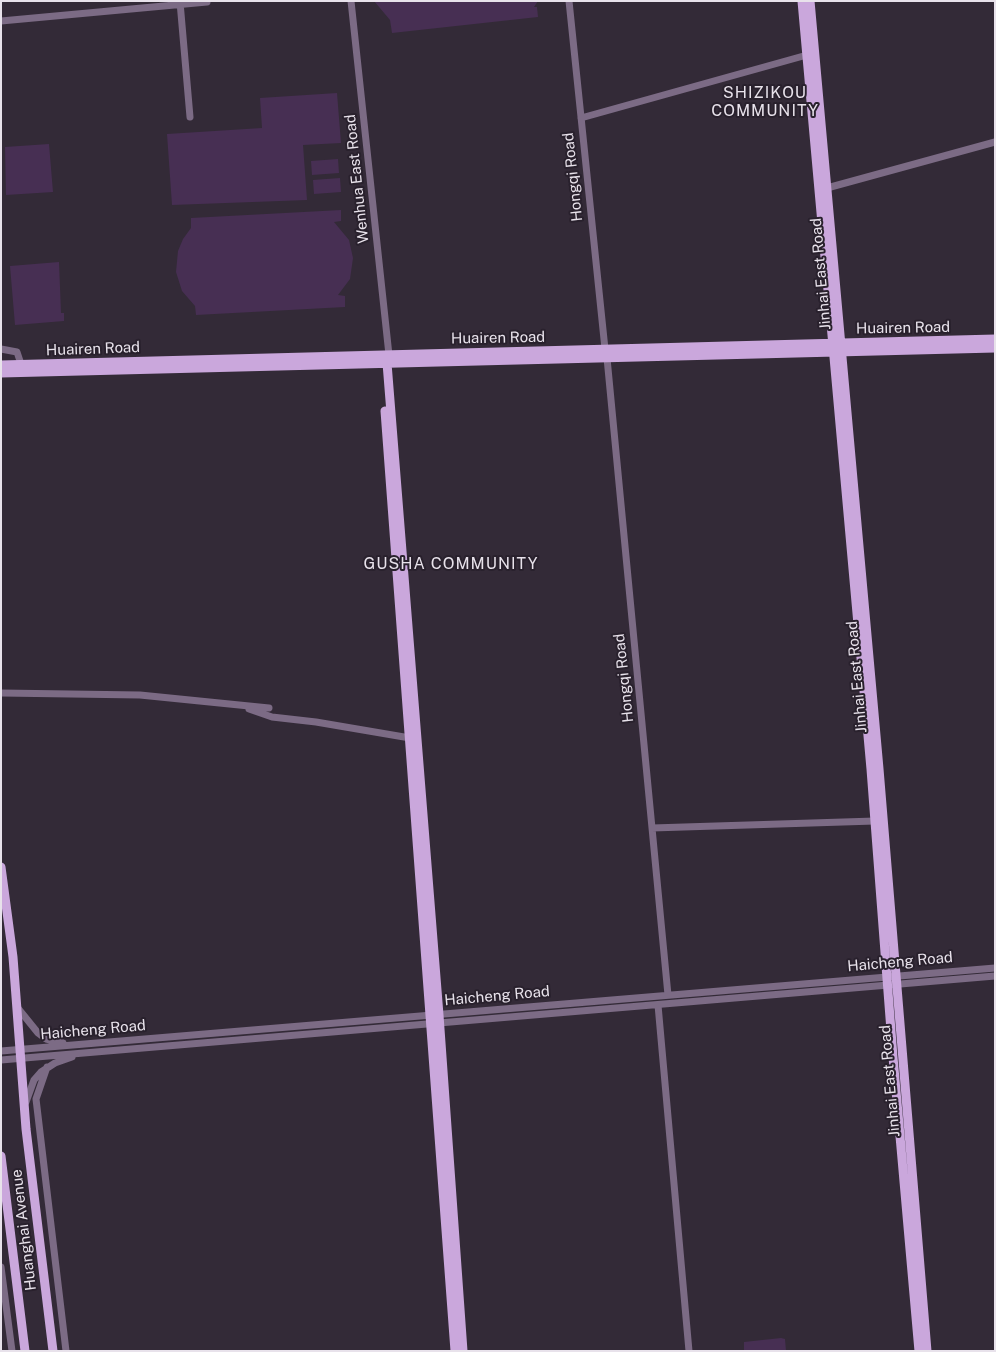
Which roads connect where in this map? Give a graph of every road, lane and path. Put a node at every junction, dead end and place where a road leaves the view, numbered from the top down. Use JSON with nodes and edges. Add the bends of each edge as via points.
{"nodes":[{"id":1,"x":351,"y":1,"type":"edge"},
{"id":2,"x":569,"y":1,"type":"edge"},
{"id":3,"x":802,"y":1,"type":"edge"},
{"id":4,"x":810,"y":1,"type":"edge"},
{"id":5,"x":207,"y":2,"type":"edge"},
{"id":6,"x":180,"y":3,"type":"edge"},
{"id":7,"x":1,"y":21,"type":"edge"},
{"id":8,"x":807,"y":55,"type":"junction"},
{"id":9,"x":190,"y":117,"type":"dead end"},
{"id":10,"x":581,"y":118,"type":"junction"},
{"id":11,"x":995,"y":142,"type":"edge"},
{"id":12,"x":827,"y":188,"type":"junction"},
{"id":13,"x":995,"y":339,"type":"edge"},
{"id":14,"x":837,"y":347,"type":"junction"},
{"id":15,"x":995,"y":348,"type":"edge"},
{"id":16,"x":1,"y":349,"type":"edge"},
{"id":17,"x":606,"y":353,"type":"junction"},
{"id":18,"x":1,"y":360,"type":"edge"},
{"id":19,"x":386,"y":361,"type":"junction"},
{"id":20,"x":1,"y":365,"type":"edge"},
{"id":21,"x":22,"y":369,"type":"junction"},
{"id":22,"x":1,"y":374,"type":"edge"},
{"id":23,"x":1,"y":380,"type":"edge"},
{"id":24,"x":1,"y":693,"type":"edge"},
{"id":25,"x":242,"y":706,"type":"junction"},
{"id":26,"x":269,"y":708,"type":"dead end"},
{"id":27,"x":410,"y":738,"type":"junction"},
{"id":28,"x":875,"y":821,"type":"junction"},
{"id":29,"x":652,"y":828,"type":"junction"},
{"id":30,"x":1,"y":867,"type":"edge"},
{"id":31,"x":995,"y":968,"type":"edge"},
{"id":32,"x":995,"y":976,"type":"edge"},
{"id":33,"x":891,"y":981,"type":"junction"},
{"id":34,"x":668,"y":995,"type":"junction"},
{"id":35,"x":15,"y":1004,"type":"junction"},
{"id":36,"x":658,"y":1005,"type":"junction"},
{"id":37,"x":435,"y":1019,"type":"junction"},
{"id":38,"x":74,"y":1045,"type":"junction"},
{"id":39,"x":1,"y":1051,"type":"edge"},
{"id":40,"x":81,"y":1053,"type":"junction"},
{"id":41,"x":19,"y":1054,"type":"junction"},
{"id":42,"x":1,"y":1060,"type":"edge"},
{"id":43,"x":47,"y":1067,"type":"junction"},
{"id":44,"x":24,"y":1112,"type":"junction"},
{"id":45,"x":1,"y":1156,"type":"edge"},
{"id":46,"x":1,"y":1267,"type":"edge"},
{"id":47,"x":16,"y":1278,"type":"junction"},
{"id":48,"x":4,"y":1292,"type":"edge"},
{"id":49,"x":19,"y":1302,"type":"junction"},
{"id":50,"x":12,"y":1351,"type":"edge"},
{"id":51,"x":25,"y":1351,"type":"edge"},
{"id":52,"x":52,"y":1351,"type":"edge"},
{"id":53,"x":66,"y":1351,"type":"edge"},
{"id":54,"x":456,"y":1351,"type":"edge"},
{"id":55,"x":463,"y":1351,"type":"edge"},
{"id":56,"x":690,"y":1351,"type":"edge"},
{"id":57,"x":919,"y":1351,"type":"edge"},
{"id":58,"x":927,"y":1351,"type":"edge"}],
"edges":[{"from":1,"to":19,"type":"street","name":"Wenhua East Road"},
{"from":2,"to":10,"type":"street","name":"Hongqi Road"},
{"from":3,"to":8,"type":"main road","name":"Jinhai East Road"},
{"from":4,"to":12,"type":"main road","name":"Jinhai East Road"},
{"from":5,"to":6,"type":"street"},
{"from":6,"to":7,"type":"street"},
{"from":6,"to":9,"type":"street"},
{"from":8,"to":10,"type":"street"},
{"from":8,"to":14,"type":"main road","name":"Jinhai East Road"},
{"from":10,"to":17,"type":"street","name":"Hongqi Road"},
{"from":11,"to":12,"type":"street"},
{"from":12,"to":14,"type":"main road","name":"Jinhai East Road"},
{"from":13,"to":14,"type":"main road","name":"Huairen Road"},
{"from":14,"to":15,"type":"main road","name":"Huairen Road"},
{"from":14,"to":17,"type":"main road","name":"Huairen Road"},
{"from":14,"to":28,"type":"main road","name":"Jinhai East Road"},
{"from":14,"to":33,"type":"main road","name":"Jinhai East Road","via":[[878,749]]},
{"from":16,"to":21,"type":"street","via":[[17,352]]},
{"from":17,"to":19,"type":"main road","name":"Huairen Road"},
{"from":17,"to":29,"type":"street","name":"Hongqi Road"},
{"from":18,"to":21,"type":"main road"},
{"from":19,"to":21,"type":"main road","name":"Huairen Road"},
{"from":19,"to":27,"type":"main road"},
{"from":19,"to":37,"type":"main road"},
{"from":20,"to":21,"type":"main road","name":"Huairen Road"},
{"from":21,"to":22,"type":"main road","name":"Huairen Road"},
{"from":21,"to":23,"type":"main road"},
{"from":24,"to":25,"type":"street","via":[[140,695]]},
{"from":25,"to":26,"type":"street"},
{"from":25,"to":27,"type":"street","via":[[272,717]]},
{"from":27,"to":37,"type":"main road"},
{"from":28,"to":29,"type":"street"},
{"from":28,"to":33,"type":"main road","name":"Jinhai East Road"},
{"from":29,"to":34,"type":"street","name":"Hongqi Road"},
{"from":30,"to":35,"type":"main road","name":"Huanghai Avenue","via":[[13,957]]},
{"from":31,"to":33,"type":"street","name":"Haicheng Road"},
{"from":32,"to":33,"type":"street","name":"Haicheng Road"},
{"from":33,"to":34,"type":"street","name":"Haicheng Road"},
{"from":33,"to":36,"type":"street","name":"Haicheng Road"},
{"from":33,"to":57,"type":"main road","name":"Jinhai East Road"},
{"from":33,"to":58,"type":"main road","name":"Jinhai East Road"},
{"from":34,"to":37,"type":"street","name":"Haicheng Road"},
{"from":35,"to":38,"type":"street","via":[[46,1039]]},
{"from":35,"to":41,"type":"main road","name":"Huanghai Avenue"},
{"from":36,"to":37,"type":"street","name":"Haicheng Road"},
{"from":36,"to":56,"type":"street"},
{"from":37,"to":38,"type":"street","name":"Haicheng Road"},
{"from":37,"to":40,"type":"street","name":"Haicheng Road"},
{"from":37,"to":54,"type":"main road"},
{"from":37,"to":55,"type":"main road"},
{"from":38,"to":41,"type":"street","name":"Haicheng Road"},
{"from":39,"to":41,"type":"street","name":"Haicheng Road"},
{"from":40,"to":41,"type":"street","name":"Haicheng Road"},
{"from":40,"to":43,"type":"street"},
{"from":41,"to":42,"type":"street","name":"Haicheng Road"},
{"from":41,"to":44,"type":"main road","name":"Huanghai Avenue"},
{"from":43,"to":44,"type":"street","via":[[34,1080]]},
{"from":43,"to":53,"type":"street","via":[[36,1099]]},
{"from":44,"to":52,"type":"main road","name":"Huanghai Avenue"},
{"from":45,"to":47,"type":"main road","name":"Huanghai Avenue"},
{"from":46,"to":48,"type":"street"},
{"from":47,"to":48,"type":"street"},
{"from":47,"to":49,"type":"main road","name":"Huanghai Avenue"},
{"from":48,"to":49,"type":"street"},
{"from":48,"to":50,"type":"street"},
{"from":49,"to":51,"type":"main road","name":"Huanghai Avenue"}]}
